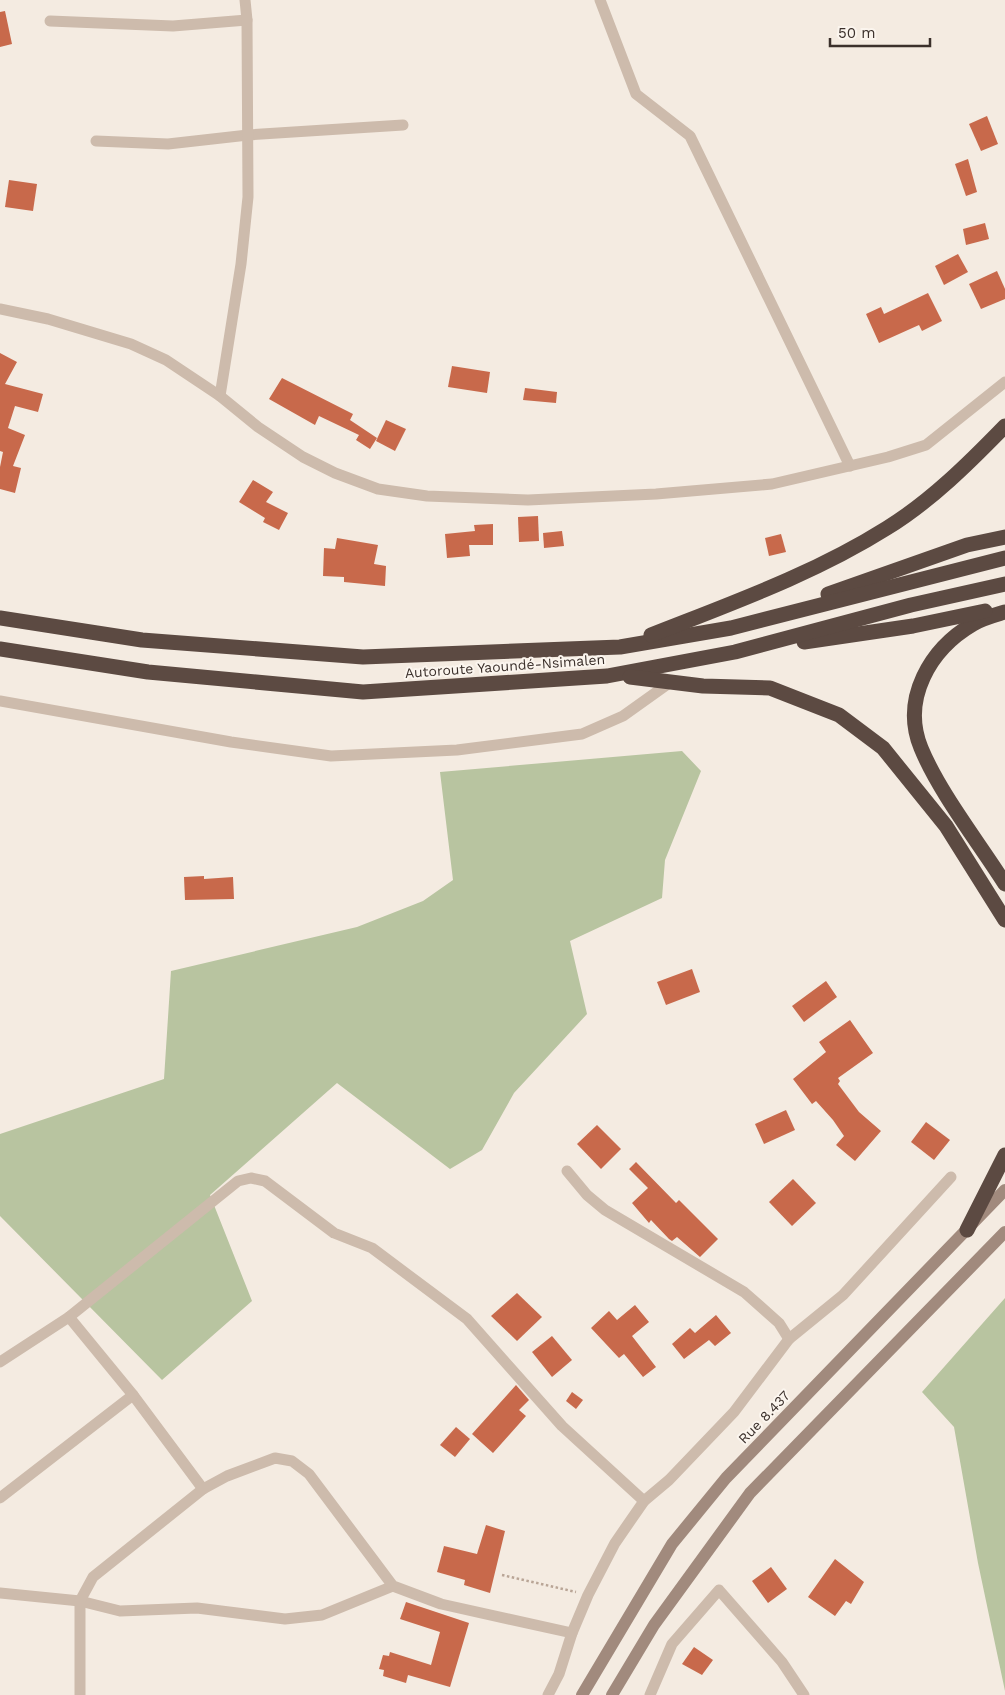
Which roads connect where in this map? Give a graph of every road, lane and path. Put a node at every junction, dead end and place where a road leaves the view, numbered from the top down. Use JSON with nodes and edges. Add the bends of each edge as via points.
{"nodes":[{"id":1,"x":245,"y":0,"type":"edge"},
{"id":2,"x":600,"y":0,"type":"edge"},
{"id":3,"x":247,"y":20,"type":"junction"},
{"id":4,"x":50,"y":21,"type":"dead end"},
{"id":5,"x":403,"y":125,"type":"dead end"},
{"id":6,"x":248,"y":135,"type":"junction"},
{"id":7,"x":96,"y":142,"type":"dead end"},
{"id":8,"x":0,"y":309,"type":"edge"},
{"id":9,"x":1005,"y":382,"type":"edge"},
{"id":10,"x":220,"y":396,"type":"junction"},
{"id":11,"x":1005,"y":426,"type":"edge"},
{"id":12,"x":850,"y":466,"type":"junction"},
{"id":13,"x":1005,"y":537,"type":"edge"},
{"id":14,"x":1005,"y":558,"type":"edge"},
{"id":15,"x":1005,"y":584,"type":"edge"},
{"id":16,"x":1005,"y":607,"type":"edge"},
{"id":17,"x":1005,"y":612,"type":"edge"},
{"id":18,"x":0,"y":618,"type":"edge"},
{"id":19,"x":731,"y":628,"type":"junction"},
{"id":20,"x":620,"y":647,"type":"junction"},
{"id":21,"x":0,"y":649,"type":"edge"},
{"id":22,"x":735,"y":652,"type":"junction"},
{"id":23,"x":607,"y":676,"type":"junction"},
{"id":24,"x":672,"y":680,"type":"junction"},
{"id":25,"x":0,"y":701,"type":"edge"},
{"id":26,"x":1005,"y":884,"type":"edge"},
{"id":27,"x":1005,"y":920,"type":"edge"},
{"id":28,"x":1005,"y":1155,"type":"edge"},
{"id":29,"x":567,"y":1171,"type":"dead end"},
{"id":30,"x":951,"y":1177,"type":"dead end"},
{"id":31,"x":1005,"y":1190,"type":"edge"},
{"id":32,"x":967,"y":1230,"type":"junction"},
{"id":33,"x":1005,"y":1232,"type":"edge"},
{"id":34,"x":69,"y":1317,"type":"junction"},
{"id":35,"x":789,"y":1338,"type":"junction"},
{"id":36,"x":0,"y":1362,"type":"edge"},
{"id":37,"x":133,"y":1395,"type":"junction"},
{"id":38,"x":203,"y":1489,"type":"junction"},
{"id":39,"x":0,"y":1498,"type":"edge"},
{"id":40,"x":644,"y":1501,"type":"junction"},
{"id":41,"x":502,"y":1575,"type":"dead end"},
{"id":42,"x":393,"y":1586,"type":"junction"},
{"id":43,"x":0,"y":1593,"type":"edge"},
{"id":44,"x":588,"y":1595,"type":"junction"},
{"id":45,"x":80,"y":1601,"type":"junction"},
{"id":46,"x":572,"y":1633,"type":"junction"},
{"id":47,"x":80,"y":1695,"type":"edge"},
{"id":48,"x":548,"y":1695,"type":"edge"},
{"id":49,"x":582,"y":1695,"type":"edge"},
{"id":50,"x":612,"y":1695,"type":"edge"},
{"id":51,"x":650,"y":1695,"type":"edge"},
{"id":52,"x":804,"y":1695,"type":"edge"}],
"edges":[{"from":1,"to":3,"type":"street"},
{"from":2,"to":12,"type":"street","via":[[636,94],[690,136]]},
{"from":3,"to":4,"type":"street","via":[[173,26]]},
{"from":3,"to":6,"type":"street"},
{"from":5,"to":6,"type":"street"},
{"from":6,"to":7,"type":"street","via":[[168,144]]},
{"from":6,"to":10,"type":"street","via":[[248,197],[241,264]]},
{"from":8,"to":10,"type":"street","via":[[48,319],[131,344],[166,360]]},
{"from":9,"to":12,"type":"street","via":[[926,445]]},
{"from":10,"to":12,"type":"street","via":[[258,427],[303,457],[335,473],[378,489],[427,496],[528,500],[713,490],[772,484]]},
{"from":11,"to":20,"type":"highway","via":[[962,470],[888,528],[794,579]]},
{"from":13,"to":19,"type":"highway","via":[[967,545]]},
{"from":14,"to":19,"type":"highway","name":"Autoroute Yaoundé-Nsimalen"},
{"from":15,"to":22,"type":"highway","name":"Autoroute Yaoundé-Nsimalen","via":[[910,605]]},
{"from":16,"to":22,"type":"highway","via":[[913,626]]},
{"from":17,"to":26,"type":"highway","via":[[974,623],[936,654],[915,698],[915,723],[921,747],[934,774]]},
{"from":18,"to":20,"type":"highway","name":"Autoroute Yaoundé-Nsimalen","via":[[142,640],[363,657]]},
{"from":19,"to":20,"type":"highway","name":"Autoroute Yaoundé-Nsimalen"},
{"from":21,"to":23,"type":"highway","name":"Autoroute Yaoundé-Nsimalen","via":[[148,672],[363,692]]},
{"from":22,"to":23,"type":"highway","name":"Autoroute Yaoundé-Nsimalen"},
{"from":23,"to":24,"type":"highway"},
{"from":24,"to":25,"type":"street","via":[[623,716],[582,734],[457,750],[331,756],[231,742]]},
{"from":24,"to":27,"type":"highway","via":[[704,686],[770,688],[839,715],[883,748],[896,764],[946,826]]},
{"from":28,"to":32,"type":"highway"},
{"from":29,"to":35,"type":"street","via":[[605,1210],[744,1292],[778,1323]]},
{"from":30,"to":35,"type":"street","via":[[843,1295]]},
{"from":31,"to":32,"type":"main road","name":"Rue 8.437"},
{"from":32,"to":49,"type":"main road","name":"Rue 8.437","via":[[726,1478],[672,1544]]},
{"from":33,"to":50,"type":"main road","via":[[750,1493],[654,1625]]},
{"from":34,"to":36,"type":"street"},
{"from":34,"to":37,"type":"street"},
{"from":34,"to":40,"type":"street","via":[[238,1181],[251,1178],[265,1181],[334,1233],[372,1248],[467,1319],[562,1426]]},
{"from":35,"to":40,"type":"street","via":[[734,1412],[669,1480]]},
{"from":37,"to":38,"type":"street"},
{"from":37,"to":39,"type":"street"},
{"from":38,"to":42,"type":"street","via":[[255,1464],[275,1458],[292,1461],[309,1474]]},
{"from":38,"to":45,"type":"street","via":[[93,1577]]},
{"from":40,"to":44,"type":"street","via":[[615,1544]]},
{"from":41,"to":44,"type":"path"},
{"from":42,"to":45,"type":"street","via":[[307,1619],[197,1608],[120,1611]]},
{"from":42,"to":46,"type":"street","via":[[441,1604]]},
{"from":43,"to":45,"type":"street"},
{"from":44,"to":46,"type":"street"},
{"from":45,"to":47,"type":"street"},
{"from":46,"to":48,"type":"street","via":[[559,1674]]},
{"from":51,"to":52,"type":"street","via":[[672,1644],[719,1590],[782,1662]]}]}
